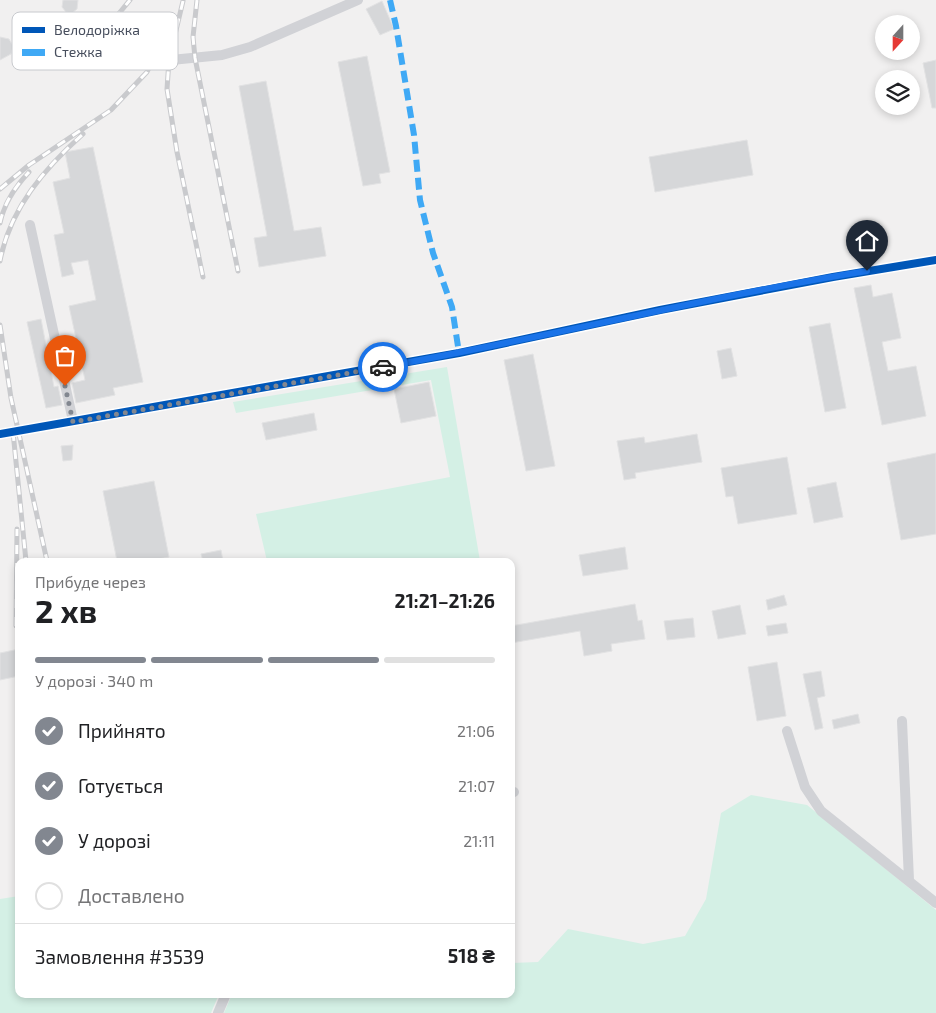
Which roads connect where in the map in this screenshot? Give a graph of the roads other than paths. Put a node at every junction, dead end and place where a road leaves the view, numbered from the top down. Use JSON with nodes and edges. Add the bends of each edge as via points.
{"nodes":[{"id":1,"x":358,"y":0,"type":"edge"},
{"id":2,"x":178,"y":59,"type":"edge"},
{"id":3,"x":30,"y":225,"type":"dead end"},
{"id":4,"x":936,"y":260,"type":"edge"},
{"id":5,"x":73,"y":422,"type":"junction"},
{"id":6,"x":0,"y":434,"type":"edge"},
{"id":7,"x":902,"y":721,"type":"dead end"},
{"id":8,"x":787,"y":731,"type":"dead end"},
{"id":9,"x":909,"y":880,"type":"junction"},
{"id":10,"x":936,"y":903,"type":"edge"},
{"id":11,"x":224,"y":998,"type":"edge"},
{"id":12,"x":218,"y":1013,"type":"edge"}],
"edges":[{"from":1,"to":2,"type":"street","via":[[250,48],[222,55]]},
{"from":3,"to":5,"type":"street"},
{"from":4,"to":5,"type":"street","via":[[679,306],[459,353]]},
{"from":5,"to":6,"type":"street"},
{"from":7,"to":9,"type":"street"},
{"from":8,"to":9,"type":"street","via":[[805,787],[817,805]]},
{"from":9,"to":10,"type":"street"},
{"from":11,"to":12,"type":"street"}]}
